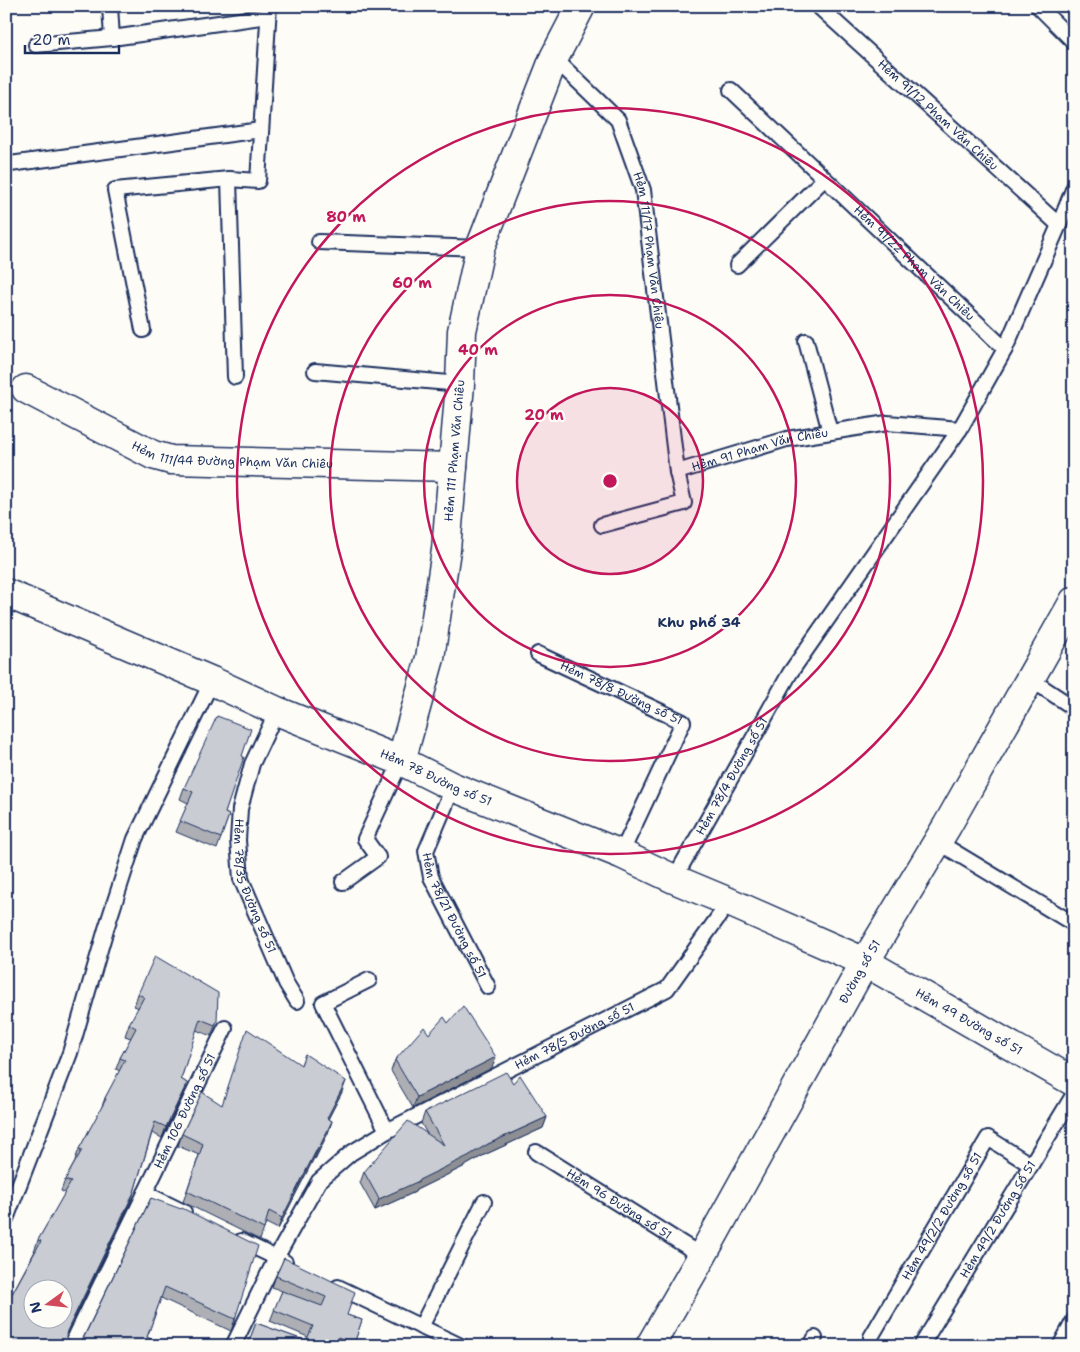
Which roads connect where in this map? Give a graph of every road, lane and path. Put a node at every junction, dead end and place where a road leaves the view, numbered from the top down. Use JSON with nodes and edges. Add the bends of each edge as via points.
{"nodes":[{"id":1,"x":110,"y":6,"type":"edge"},
{"id":2,"x":581,"y":6,"type":"edge"},
{"id":3,"x":818,"y":6,"type":"edge"},
{"id":4,"x":1038,"y":6,"type":"edge"},
{"id":5,"x":269,"y":11,"type":"edge"},
{"id":6,"x":112,"y":38,"type":"junction"},
{"id":7,"x":1074,"y":42,"type":"edge"},
{"id":8,"x":36,"y":45,"type":"dead end"},
{"id":9,"x":554,"y":58,"type":"junction"},
{"id":10,"x":730,"y":90,"type":"dead end"},
{"id":11,"x":261,"y":130,"type":"junction"},
{"id":12,"x":10,"y":164,"type":"dead end"},
{"id":13,"x":229,"y":179,"type":"junction"},
{"id":14,"x":824,"y":179,"type":"junction"},
{"id":15,"x":1074,"y":187,"type":"edge"},
{"id":16,"x":1059,"y":225,"type":"junction"},
{"id":17,"x":319,"y":242,"type":"dead end"},
{"id":18,"x":480,"y":248,"type":"junction"},
{"id":19,"x":737,"y":265,"type":"dead end"},
{"id":20,"x":143,"y":330,"type":"dead end"},
{"id":21,"x":806,"y":341,"type":"dead end"},
{"id":22,"x":1005,"y":349,"type":"junction"},
{"id":23,"x":316,"y":371,"type":"dead end"},
{"id":24,"x":235,"y":377,"type":"dead end"},
{"id":25,"x":460,"y":384,"type":"junction"},
{"id":26,"x":26,"y":390,"type":"dead end"},
{"id":27,"x":960,"y":429,"type":"junction"},
{"id":28,"x":830,"y":432,"type":"junction"},
{"id":29,"x":453,"y":468,"type":"junction"},
{"id":30,"x":676,"y":472,"type":"junction"},
{"id":31,"x":602,"y":525,"type":"dead end"},
{"id":32,"x":6,"y":593,"type":"edge"},
{"id":33,"x":1074,"y":601,"type":"edge"},
{"id":34,"x":538,"y":654,"type":"dead end"},
{"id":35,"x":1030,"y":678,"type":"junction"},
{"id":36,"x":212,"y":681,"type":"junction"},
{"id":37,"x":1074,"y":708,"type":"edge"},
{"id":38,"x":277,"y":711,"type":"junction"},
{"id":39,"x":401,"y":761,"type":"junction"},
{"id":40,"x":453,"y":787,"type":"junction"},
{"id":41,"x":938,"y":842,"type":"junction"},
{"id":42,"x":621,"y":854,"type":"junction"},
{"id":43,"x":674,"y":880,"type":"junction"},
{"id":44,"x":343,"y":882,"type":"dead end"},
{"id":45,"x":729,"y":902,"type":"junction"},
{"id":46,"x":1074,"y":924,"type":"edge"},
{"id":47,"x":865,"y":962,"type":"junction"},
{"id":48,"x":369,"y":980,"type":"dead end"},
{"id":49,"x":488,"y":987,"type":"dead end"},
{"id":50,"x":298,"y":1002,"type":"dead end"},
{"id":51,"x":225,"y":1028,"type":"dead end"},
{"id":52,"x":1074,"y":1082,"type":"edge"},
{"id":53,"x":1074,"y":1094,"type":"edge"},
{"id":54,"x":387,"y":1131,"type":"junction"},
{"id":55,"x":536,"y":1152,"type":"dead end"},
{"id":56,"x":1031,"y":1165,"type":"junction"},
{"id":57,"x":145,"y":1193,"type":"junction"},
{"id":58,"x":484,"y":1202,"type":"dead end"},
{"id":59,"x":6,"y":1219,"type":"edge"},
{"id":60,"x":197,"y":1219,"type":"edge"},
{"id":61,"x":232,"y":1236,"type":"edge"},
{"id":62,"x":702,"y":1256,"type":"junction"},
{"id":63,"x":276,"y":1258,"type":"junction"},
{"id":64,"x":293,"y":1266,"type":"edge"},
{"id":65,"x":327,"y":1282,"type":"edge"},
{"id":66,"x":1074,"y":1320,"type":"edge"},
{"id":67,"x":421,"y":1327,"type":"junction"},
{"id":68,"x":871,"y":1338,"type":"dead end"},
{"id":69,"x":71,"y":1346,"type":"edge"},
{"id":70,"x":233,"y":1346,"type":"edge"},
{"id":71,"x":462,"y":1346,"type":"edge"},
{"id":72,"x":650,"y":1346,"type":"edge"},
{"id":73,"x":921,"y":1346,"type":"edge"},
{"id":74,"x":1060,"y":1346,"type":"edge"}],
"edges":[{"from":1,"to":6,"type":"lane"},
{"from":2,"to":9,"type":"street","name":"Hẻm 111 Phạm Văn Chiêu"},
{"from":3,"to":16,"type":"lane","name":"Hẻm 91/12 Phạm Văn Chiêu"},
{"from":4,"to":7,"type":"lane"},
{"from":5,"to":6,"type":"lane"},
{"from":5,"to":11,"type":"lane"},
{"from":6,"to":8,"type":"lane"},
{"from":9,"to":18,"type":"street","name":"Hẻm 111 Phạm Văn Chiêu"},
{"from":9,"to":30,"type":"lane","name":"Hẻm 111/17 Phạm Văn Chiêu","via":[[618,120],[643,190]]},
{"from":10,"to":14,"type":"lane","name":"Hẻm 91/22 Phạm Văn Chiêu"},
{"from":11,"to":12,"type":"lane"},
{"from":11,"to":13,"type":"lane","via":[[258,180]]},
{"from":13,"to":20,"type":"lane","via":[[115,190]]},
{"from":13,"to":24,"type":"lane"},
{"from":14,"to":19,"type":"lane"},
{"from":14,"to":22,"type":"lane","name":"Hẻm 91/22 Phạm Văn Chiêu"},
{"from":15,"to":16,"type":"lane"},
{"from":16,"to":22,"type":"lane"},
{"from":17,"to":18,"type":"lane"},
{"from":18,"to":25,"type":"street","name":"Hẻm 111 Phạm Văn Chiêu","via":[[462,331]]},
{"from":21,"to":28,"type":"lane"},
{"from":22,"to":27,"type":"lane"},
{"from":23,"to":25,"type":"lane"},
{"from":25,"to":29,"type":"street","name":"Hẻm 111 Phạm Văn Chiêu"},
{"from":26,"to":29,"type":"street","name":"Hẻm 111/44 Đường Phạm Văn Chiêu","via":[[170,460]]},
{"from":27,"to":28,"type":"lane","name":"Hẻm 91 Phạm Văn Chiêu","via":[[887,423]]},
{"from":27,"to":43,"type":"lane","name":"Hẻm 78/4 Đường số 51","via":[[790,673]]},
{"from":28,"to":30,"type":"lane","name":"Hẻm 91 Phạm Văn Chiêu","via":[[787,439]]},
{"from":29,"to":39,"type":"street","name":"Hẻm 111 Phạm Văn Chiêu","via":[[446,550],[430,658]]},
{"from":30,"to":31,"type":"lane","name":"Hẻm 91 Phạm Văn Chiêu","via":[[684,503]]},
{"from":32,"to":36,"type":"street","name":"Hẻm 78 Đường số 51"},
{"from":33,"to":35,"type":"street","name":"Đường số 51"},
{"from":34,"to":42,"type":"lane","name":"Hẻm 78/8 Đường số 51","via":[[683,722]]},
{"from":35,"to":37,"type":"lane"},
{"from":35,"to":41,"type":"street","name":"Đường số 51"},
{"from":36,"to":38,"type":"street","name":"Hẻm 78 Đường số 51"},
{"from":36,"to":59,"type":"lane","via":[[135,839],[70,1054]]},
{"from":38,"to":39,"type":"street","name":"Hẻm 78 Đường số 51"},
{"from":38,"to":50,"type":"lane","name":"Hẻm 78/35 Đường số 51","via":[[252,764],[240,809],[238,840],[241,879],[286,983]]},
{"from":39,"to":40,"type":"street","name":"Hẻm 78 Đường số 51"},
{"from":39,"to":44,"type":"lane","via":[[365,839],[378,857]]},
{"from":40,"to":42,"type":"street","name":"Hẻm 78 Đường số 51"},
{"from":40,"to":49,"type":"lane","name":"Hẻm 78/21 Đường số 51","via":[[426,850],[431,877]]},
{"from":41,"to":46,"type":"lane"},
{"from":41,"to":47,"type":"street","name":"Đường số 51"},
{"from":42,"to":43,"type":"street","name":"Hẻm 78 Đường số 51"},
{"from":43,"to":45,"type":"street","name":"Hẻm 78 Đường số 51"},
{"from":45,"to":47,"type":"street","name":"Hẻm 78 Đường số 51"},
{"from":45,"to":54,"type":"lane","name":"Hẻm 78/5 Đường số 51","via":[[667,989]]},
{"from":47,"to":52,"type":"street","name":"Hẻm 49 Đường số 51"},
{"from":47,"to":62,"type":"street","name":"Đường số 51"},
{"from":48,"to":54,"type":"lane","via":[[323,1003]]},
{"from":51,"to":57,"type":"lane","name":"Hẻm 106 Đường số 51"},
{"from":53,"to":56,"type":"lane","name":"Hẻm 49/2 Đường Số 51"},
{"from":54,"to":63,"type":"lane","name":"Hẻm 78/5 Đường số 51","via":[[351,1153],[319,1181]]},
{"from":55,"to":62,"type":"lane","name":"Hẻm 96 Đường số 51"},
{"from":56,"to":68,"type":"lane","name":"Hẻm 49/2/2 Đường số 51","via":[[988,1138]]},
{"from":56,"to":73,"type":"lane","name":"Hẻm 49/2 Đường Số 51"},
{"from":57,"to":60,"type":"lane"},
{"from":57,"to":69,"type":"lane","name":"Hẻm 106 Đường số 51"},
{"from":58,"to":67,"type":"lane"},
{"from":61,"to":63,"type":"lane"},
{"from":62,"to":72,"type":"street","name":"Đường số 51"},
{"from":63,"to":64,"type":"lane"},
{"from":63,"to":70,"type":"lane","name":"Hẻm 78/5 Đường số 51"},
{"from":65,"to":67,"type":"lane"},
{"from":66,"to":74,"type":"lane"},
{"from":67,"to":71,"type":"lane"}]}
